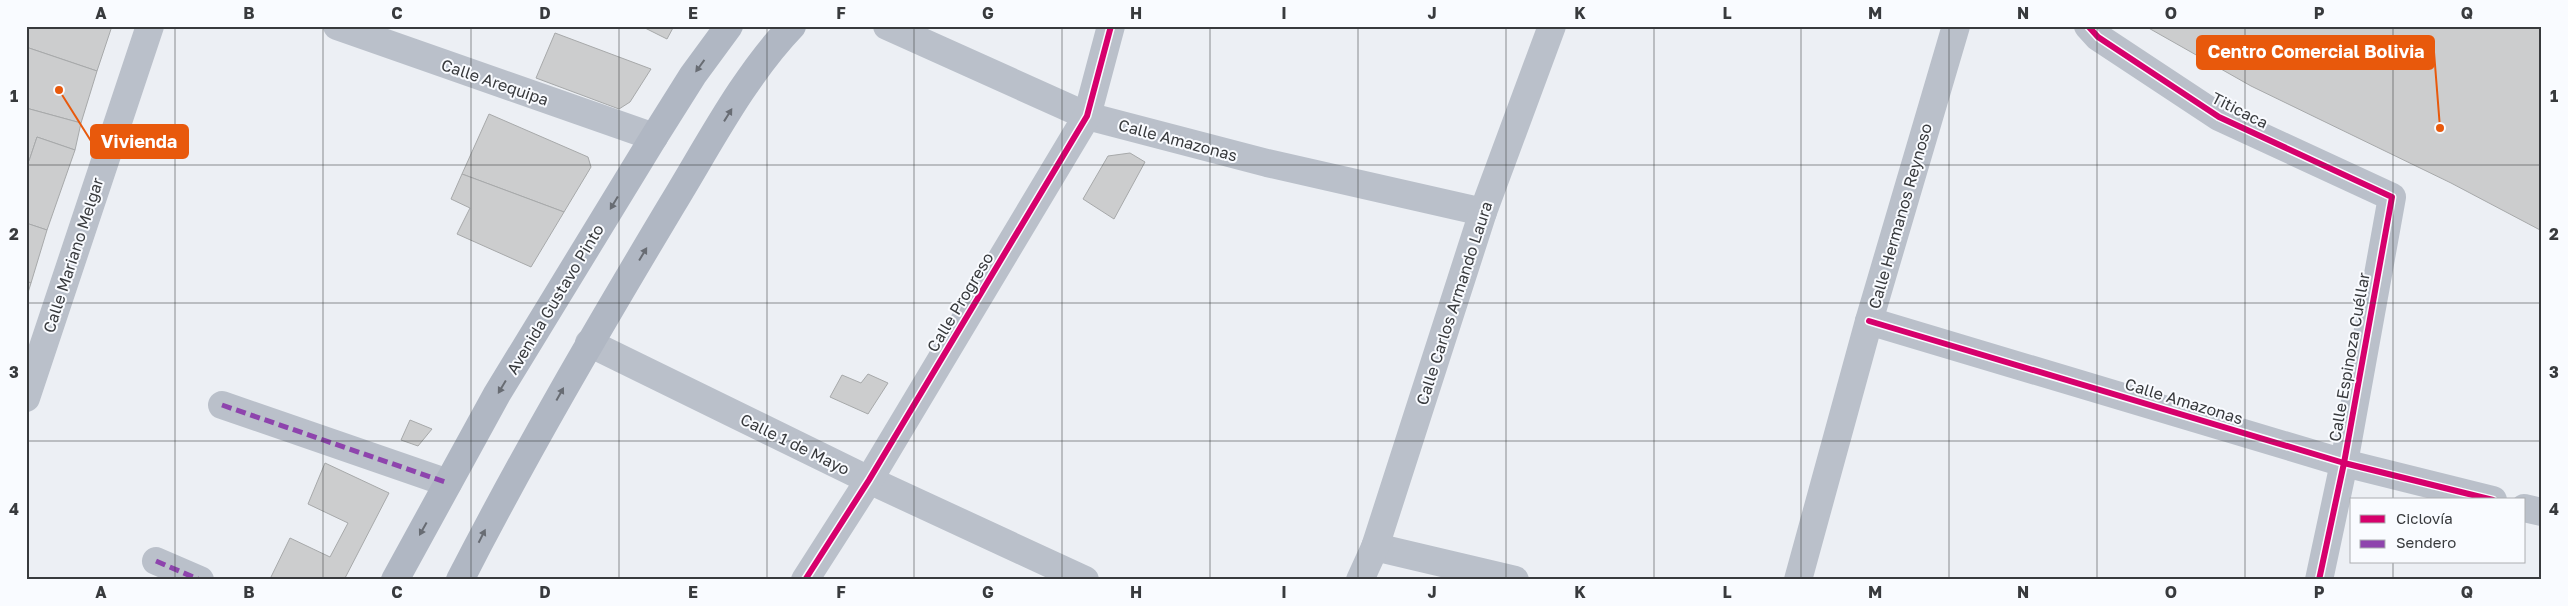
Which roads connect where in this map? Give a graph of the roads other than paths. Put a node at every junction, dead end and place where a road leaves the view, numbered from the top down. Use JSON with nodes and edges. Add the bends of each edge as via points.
{"nodes":[{"id":1,"x":150,"y":26,"type":"edge"},
{"id":2,"x":337,"y":26,"type":"edge"},
{"id":3,"x":729,"y":26,"type":"edge"},
{"id":4,"x":792,"y":26,"type":"edge"},
{"id":5,"x":887,"y":26,"type":"edge"},
{"id":6,"x":1111,"y":26,"type":"edge"},
{"id":7,"x":1552,"y":26,"type":"edge"},
{"id":8,"x":1956,"y":26,"type":"edge"},
{"id":9,"x":2088,"y":26,"type":"edge"},
{"id":10,"x":1087,"y":116,"type":"junction"},
{"id":11,"x":654,"y":137,"type":"junction"},
{"id":12,"x":2392,"y":197,"type":"joint"},
{"id":13,"x":1483,"y":212,"type":"junction"},
{"id":14,"x":1869,"y":321,"type":"junction"},
{"id":15,"x":589,"y":343,"type":"junction"},
{"id":16,"x":26,"y":398,"type":"edge"},
{"id":17,"x":222,"y":405,"type":"dead end"},
{"id":18,"x":2344,"y":463,"type":"junction"},
{"id":19,"x":869,"y":480,"type":"junction"},
{"id":20,"x":448,"y":483,"type":"junction"},
{"id":21,"x":2484,"y":498,"type":"edge"},
{"id":22,"x":2526,"y":508,"type":"edge"},
{"id":23,"x":2542,"y":512,"type":"edge"},
{"id":24,"x":1375,"y":547,"type":"junction"},
{"id":25,"x":156,"y":561,"type":"dead end"},
{"id":26,"x":200,"y":580,"type":"edge"},
{"id":27,"x":395,"y":580,"type":"edge"},
{"id":28,"x":460,"y":580,"type":"edge"},
{"id":29,"x":805,"y":580,"type":"edge"},
{"id":30,"x":1085,"y":580,"type":"edge"},
{"id":31,"x":1360,"y":580,"type":"edge"},
{"id":32,"x":1515,"y":580,"type":"edge"},
{"id":33,"x":1798,"y":580,"type":"edge"},
{"id":34,"x":2319,"y":580,"type":"edge"}],
"edges":[{"from":1,"to":16,"type":"street","name":"Calle Mariano Melgar"},
{"from":2,"to":11,"type":"street","name":"Calle Arequipa"},
{"from":3,"to":11,"type":"main road","name":"Avenida Gustavo Pinto","one_way":true},
{"from":15,"to":4,"type":"main road","one_way":true,"via":[[738,99],[774,45]]},
{"from":5,"to":10,"type":"street","name":"Calle Amazonas"},
{"from":6,"to":10,"type":"street","name":"Calle Progreso"},
{"from":7,"to":13,"type":"street","name":"Calle Carlos Armando Laura"},
{"from":8,"to":14,"type":"street","name":"Calle Hermanos Reynoso"},
{"from":9,"to":12,"type":"street","name":"Titicaca","via":[[2098,37],[2219,117]]},
{"from":10,"to":13,"type":"street","name":"Calle Amazonas","via":[[1267,163]]},
{"from":10,"to":19,"type":"street","name":"Calle Progreso"},
{"from":11,"to":20,"type":"main road","name":"Avenida Gustavo Pinto","one_way":true,"via":[[498,394]]},
{"from":12,"to":18,"type":"street","name":"Calle Espinoza Cuéllar"},
{"from":13,"to":24,"type":"street","name":"Calle Carlos Armando Laura"},
{"from":14,"to":18,"type":"street","name":"Calle Amazonas"},
{"from":14,"to":33,"type":"street","name":"Calle Hermanos Reynoso"},
{"from":15,"to":19,"type":"street","name":"Calle 1 de Mayo"},
{"from":28,"to":15,"type":"main road","one_way":true},
{"from":17,"to":20,"type":"street"},
{"from":18,"to":21,"type":"street","name":"Calle Amazonas"},
{"from":18,"to":34,"type":"street","name":"Calle Espinoza Cuéllar"},
{"from":19,"to":29,"type":"street","name":"Calle Progreso"},
{"from":19,"to":30,"type":"street","name":"Calle 1 de Mayo"},
{"from":20,"to":27,"type":"main road","name":"Avenida Gustavo Pinto","one_way":true},
{"from":22,"to":23,"type":"street"},
{"from":24,"to":31,"type":"street","name":"Calle Carlos Armando Laura"},
{"from":24,"to":32,"type":"street"},
{"from":25,"to":26,"type":"street"}]}
